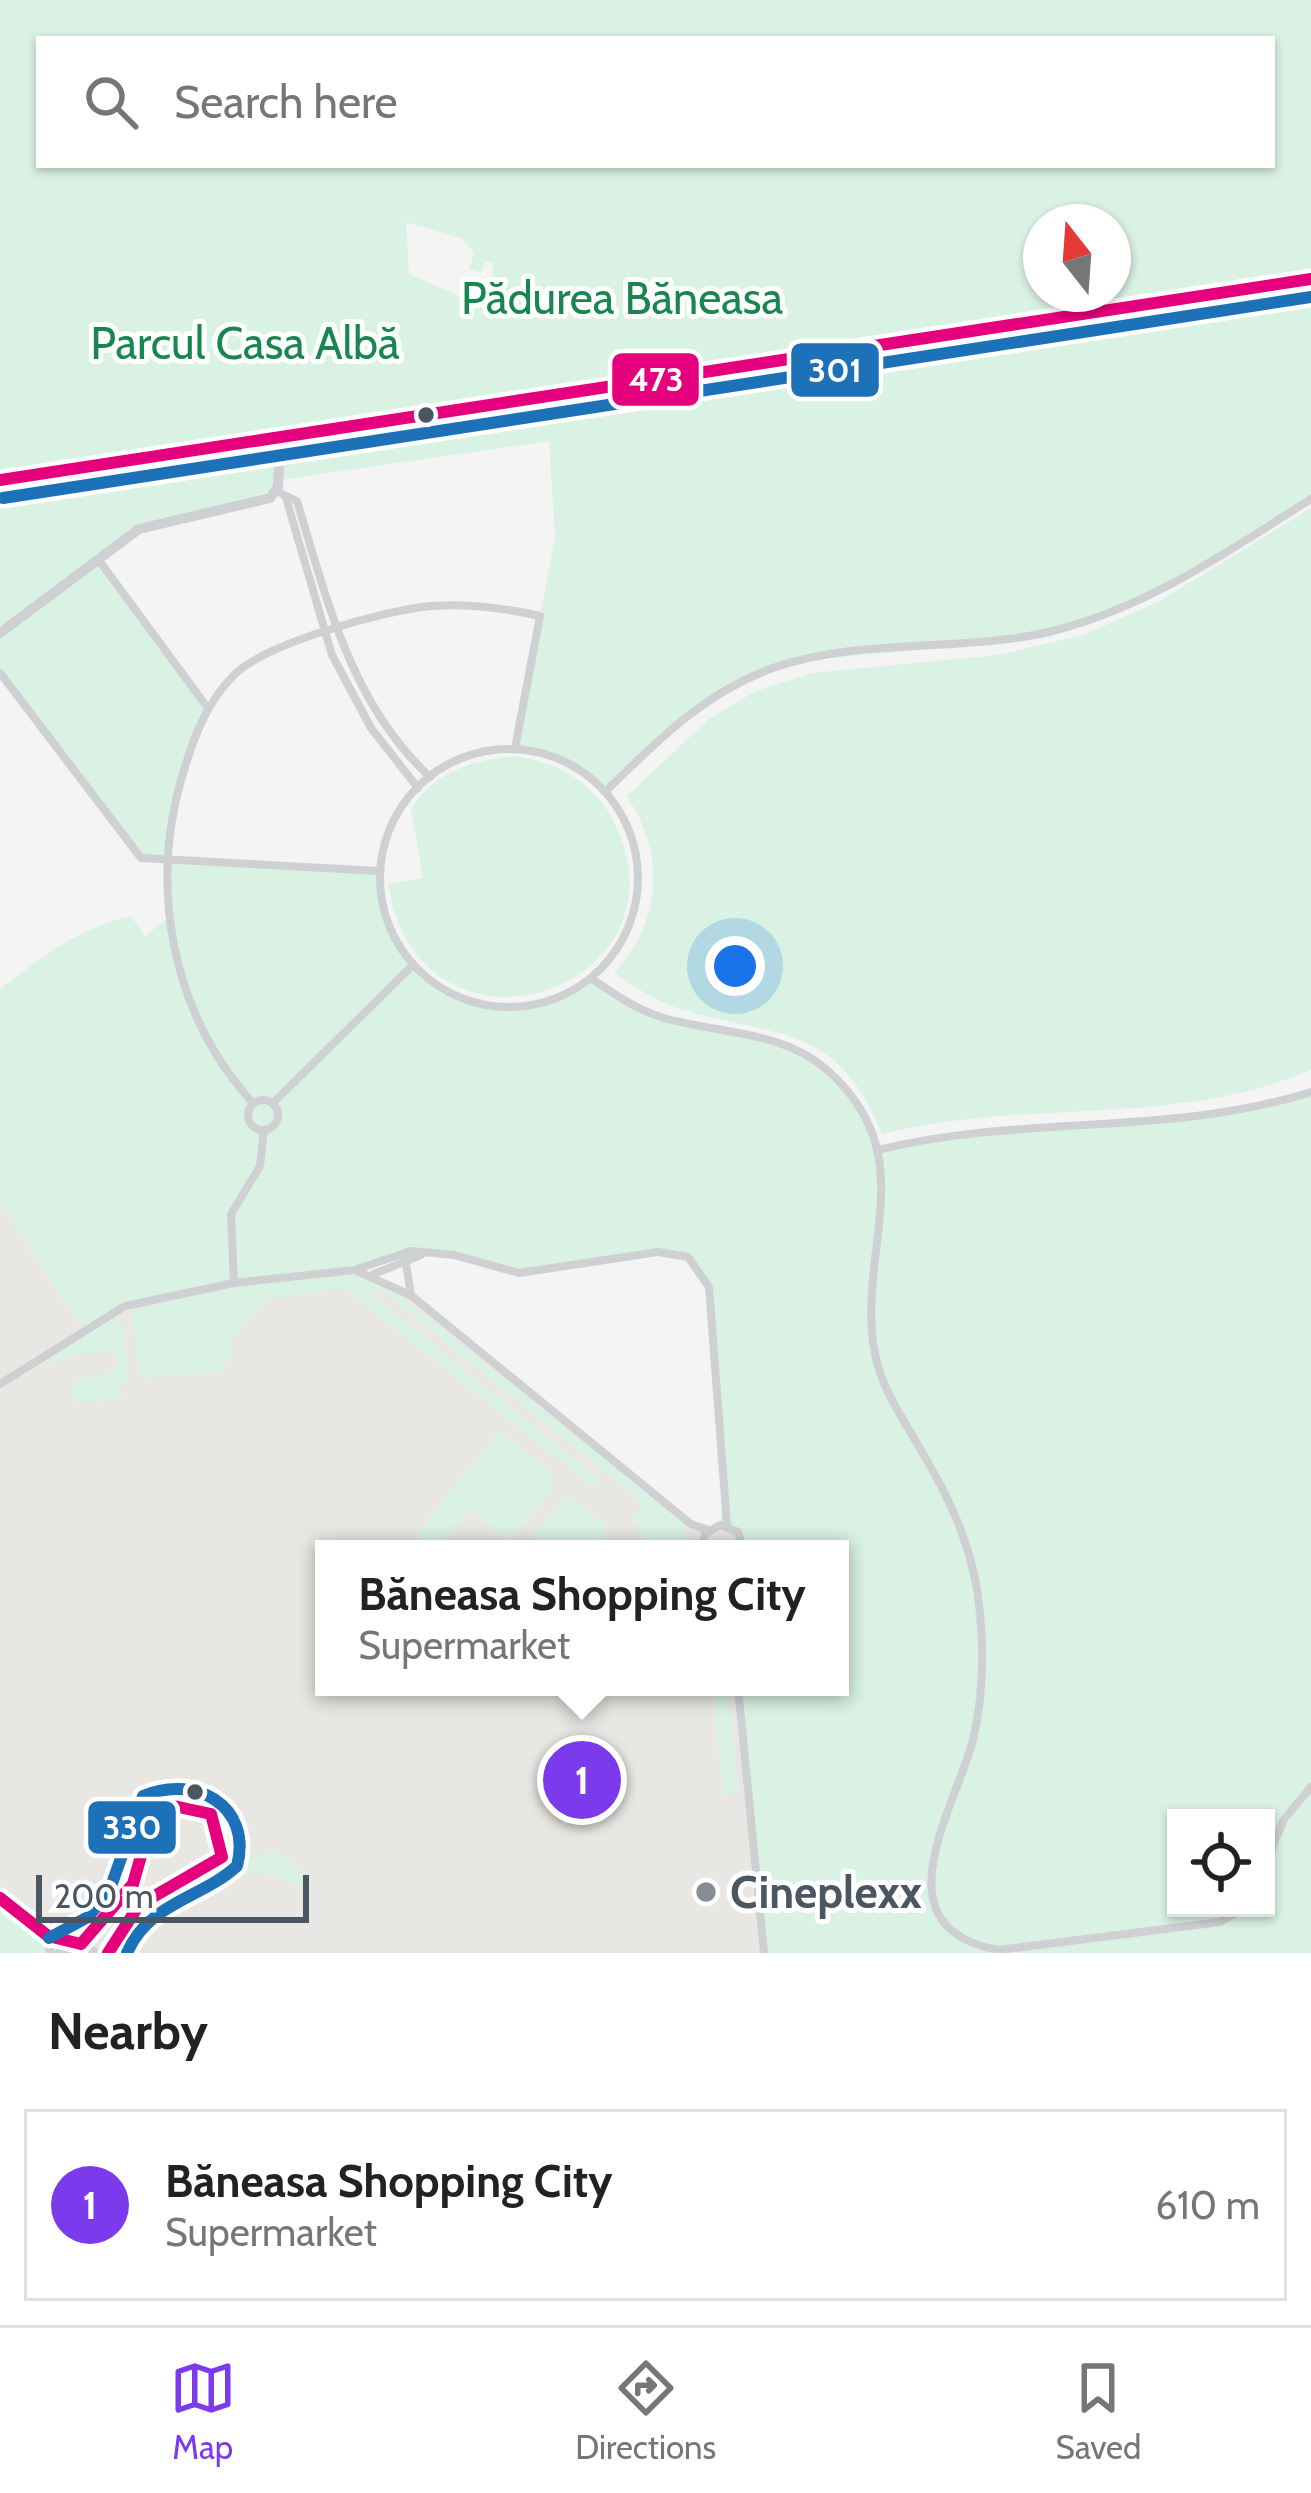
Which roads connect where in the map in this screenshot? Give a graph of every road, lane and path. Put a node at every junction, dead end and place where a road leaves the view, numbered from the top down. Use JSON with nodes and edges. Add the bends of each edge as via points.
{"nodes":[{"id":1,"x":1311,"y":279,"type":"edge"},
{"id":2,"x":280,"y":436,"type":"junction"},
{"id":3,"x":264,"y":439,"type":"junction"},
{"id":4,"x":0,"y":479,"type":"edge"},
{"id":5,"x":280,"y":489,"type":"junction"},
{"id":6,"x":1311,"y":499,"type":"edge"},
{"id":7,"x":98,"y":559,"type":"junction"},
{"id":8,"x":337,"y":632,"type":"junction"},
{"id":9,"x":0,"y":634,"type":"edge"},
{"id":10,"x":324,"y":635,"type":"junction"},
{"id":11,"x":0,"y":673,"type":"edge"},
{"id":12,"x":207,"y":707,"type":"junction"},
{"id":13,"x":515,"y":748,"type":"junction"},
{"id":14,"x":430,"y":777,"type":"junction"},
{"id":15,"x":418,"y":788,"type":"junction"},
{"id":16,"x":606,"y":791,"type":"junction"},
{"id":17,"x":166,"y":862,"type":"junction"},
{"id":18,"x":380,"y":872,"type":"junction"},
{"id":19,"x":413,"y":964,"type":"junction"},
{"id":20,"x":592,"y":980,"type":"junction"},
{"id":21,"x":1311,"y":1092,"type":"edge"},
{"id":22,"x":253,"y":1103,"type":"junction"},
{"id":23,"x":273,"y":1103,"type":"junction"},
{"id":24,"x":264,"y":1130,"type":"junction"},
{"id":25,"x":878,"y":1150,"type":"junction"},
{"id":26,"x":428,"y":1252,"type":"junction"},
{"id":27,"x":399,"y":1254,"type":"junction"},
{"id":28,"x":406,"y":1263,"type":"junction"},
{"id":29,"x":355,"y":1270,"type":"junction"},
{"id":30,"x":388,"y":1270,"type":"junction"},
{"id":31,"x":372,"y":1274,"type":"junction"},
{"id":32,"x":390,"y":1282,"type":"junction"},
{"id":33,"x":234,"y":1283,"type":"junction"},
{"id":34,"x":412,"y":1296,"type":"junction"},
{"id":35,"x":0,"y":1384,"type":"edge"},
{"id":36,"x":723,"y":1498,"type":"junction"},
{"id":37,"x":692,"y":1524,"type":"junction"},
{"id":38,"x":728,"y":1525,"type":"junction"},
{"id":39,"x":711,"y":1528,"type":"junction"},
{"id":40,"x":700,"y":1540,"type":"edge"},
{"id":41,"x":705,"y":1540,"type":"edge"},
{"id":42,"x":742,"y":1540,"type":"edge"},
{"id":43,"x":739,"y":1696,"type":"edge"},
{"id":44,"x":1311,"y":1787,"type":"edge"},
{"id":45,"x":1275,"y":1841,"type":"edge"},
{"id":46,"x":0,"y":1898,"type":"edge"},
{"id":47,"x":1229,"y":1917,"type":"edge"},
{"id":48,"x":42,"y":1932,"type":"junction"},
{"id":49,"x":1102,"y":1937,"type":"junction"},
{"id":50,"x":68,"y":1946,"type":"junction"},
{"id":51,"x":55,"y":1953,"type":"edge"},
{"id":52,"x":98,"y":1953,"type":"edge"},
{"id":53,"x":764,"y":1953,"type":"edge"},
{"id":54,"x":1104,"y":1953,"type":"edge"}],
"edges":[{"from":1,"to":2,"type":"street"},
{"from":2,"to":3,"type":"street"},
{"from":2,"to":5,"type":"street"},
{"from":3,"to":4,"type":"street"},
{"from":3,"to":5,"type":"street"},
{"from":5,"to":7,"type":"street","via":[[262,501],[150,525]]},
{"from":5,"to":8,"type":"street","via":[[298,501]]},
{"from":5,"to":10,"type":"street"},
{"from":6,"to":16,"type":"street","via":[[1171,585],[1092,620],[1000,641],[803,660],[744,680],[694,710]]},
{"from":7,"to":9,"type":"street"},
{"from":7,"to":12,"type":"street"},
{"from":8,"to":10,"type":"street"},
{"from":8,"to":13,"type":"street","via":[[428,606],[540,616]]},
{"from":8,"to":14,"type":"street","via":[[381,718]]},
{"from":10,"to":12,"type":"street","via":[[258,657]]},
{"from":10,"to":15,"type":"street","via":[[357,705]]},
{"from":11,"to":17,"type":"street","via":[[129,848]]},
{"from":12,"to":17,"type":"street","via":[[171,816]]},
{"from":13,"to":14,"type":"street","via":[[481,753]]},
{"from":13,"to":16,"type":"street","via":[[560,759]]},
{"from":14,"to":15,"type":"street"},
{"from":15,"to":18,"type":"street","via":[[390,830]]},
{"from":16,"to":20,"type":"street","via":[[633,846],[637,888],[627,928]]},
{"from":17,"to":18,"type":"street"},
{"from":17,"to":22,"type":"street","via":[[168,918],[188,998]]},
{"from":18,"to":19,"type":"street","via":[[384,910]]},
{"from":19,"to":20,"type":"street","via":[[451,994],[504,1008],[553,1000]]},
{"from":19,"to":23,"type":"street"},
{"from":20,"to":25,"type":"street","via":[[646,1011],[805,1054],[851,1097]]},
{"from":21,"to":25,"type":"street","via":[[1200,1119],[1045,1126]]},
{"from":22,"to":23,"type":"street"},
{"from":22,"to":24,"type":"street","via":[[250,1121]]},
{"from":23,"to":24,"type":"street","via":[[278,1118]]},
{"from":24,"to":33,"type":"street","via":[[260,1166],[231,1214]]},
{"from":25,"to":49,"type":"street","via":[[883,1208],[874,1348],[886,1390],[959,1524],[982,1638],[976,1725],[932,1852],[931,1887],[948,1925],[977,1946]]},
{"from":26,"to":27,"type":"street"},
{"from":26,"to":28,"type":"street"},
{"from":26,"to":36,"type":"street","via":[[519,1273],[658,1252],[695,1262],[709,1287]]},
{"from":27,"to":29,"type":"street"},
{"from":27,"to":30,"type":"street"},
{"from":28,"to":30,"type":"street"},
{"from":28,"to":34,"type":"street"},
{"from":29,"to":31,"type":"street"},
{"from":29,"to":33,"type":"street"},
{"from":30,"to":31,"type":"street"},
{"from":30,"to":32,"type":"street"},
{"from":31,"to":32,"type":"street"},
{"from":32,"to":34,"type":"street"},
{"from":33,"to":35,"type":"street","via":[[124,1306]]},
{"from":34,"to":37,"type":"street"},
{"from":36,"to":38,"type":"street"},
{"from":36,"to":39,"type":"street"},
{"from":37,"to":39,"type":"street"},
{"from":37,"to":40,"type":"street"},
{"from":38,"to":39,"type":"street"},
{"from":38,"to":42,"type":"street"},
{"from":39,"to":41,"type":"street"},
{"from":43,"to":53,"type":"street"},
{"from":44,"to":45,"type":"street"},
{"from":46,"to":48,"type":"street"},
{"from":47,"to":49,"type":"street"},
{"from":48,"to":50,"type":"street"},
{"from":48,"to":51,"type":"street"},
{"from":49,"to":54,"type":"street"},
{"from":50,"to":51,"type":"street"},
{"from":50,"to":52,"type":"street"}]}
